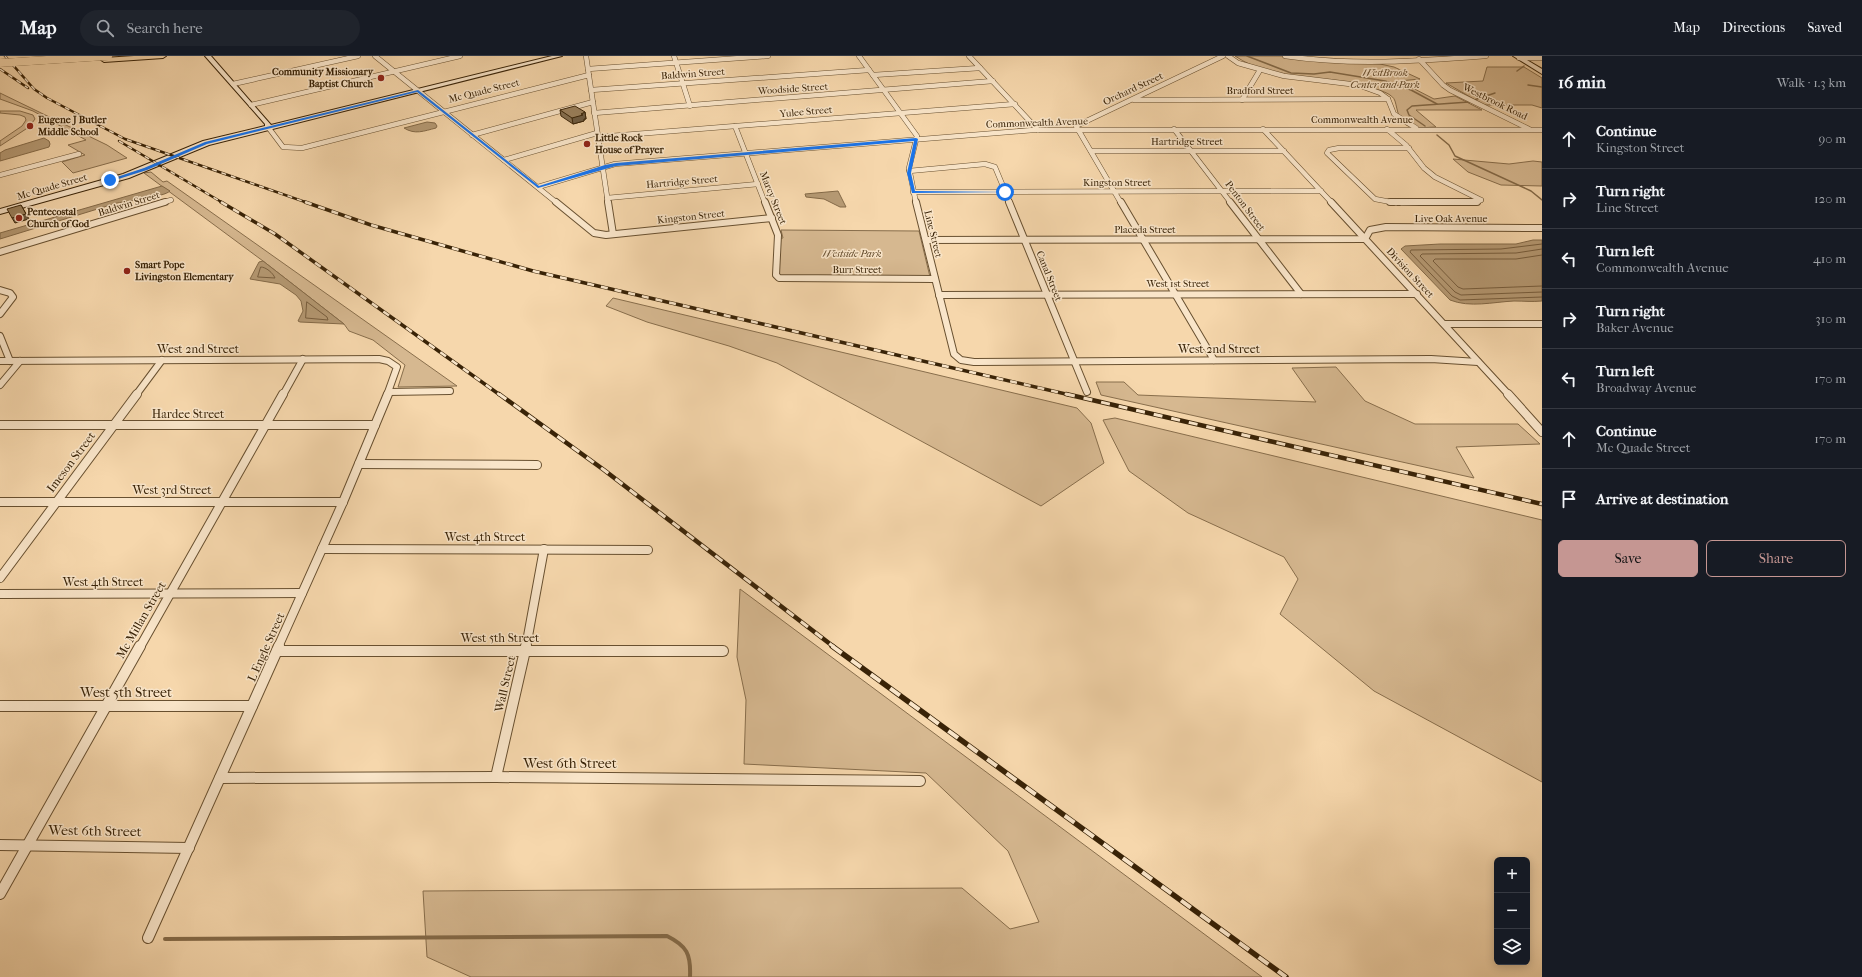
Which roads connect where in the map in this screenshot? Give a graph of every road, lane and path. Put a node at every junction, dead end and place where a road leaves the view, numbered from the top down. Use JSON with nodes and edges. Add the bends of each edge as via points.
{"nodes":[{"id":1,"x":163,"y":56,"type":"edge"},
{"id":2,"x":208,"y":56,"type":"edge"},
{"id":3,"x":358,"y":56,"type":"edge"},
{"id":4,"x":375,"y":56,"type":"edge"},
{"id":5,"x":460,"y":56,"type":"edge"},
{"id":6,"x":559,"y":56,"type":"edge"},
{"id":7,"x":586,"y":56,"type":"edge"},
{"id":8,"x":674,"y":56,"type":"edge"},
{"id":9,"x":768,"y":56,"type":"edge"},
{"id":10,"x":859,"y":56,"type":"edge"},
{"id":11,"x":969,"y":56,"type":"edge"},
{"id":12,"x":1223,"y":56,"type":"edge"},
{"id":13,"x":1228,"y":56,"type":"edge"},
{"id":14,"x":1285,"y":56,"type":"edge"},
{"id":15,"x":1415,"y":56,"type":"edge"},
{"id":16,"x":1486,"y":56,"type":"edge"},
{"id":17,"x":107,"y":57,"type":"edge"},
{"id":18,"x":545,"y":57,"type":"edge"},
{"id":19,"x":1518,"y":57,"type":"edge"},
{"id":20,"x":1542,"y":58,"type":"edge"},
{"id":21,"x":1422,"y":61,"type":"junction"},
{"id":22,"x":676,"y":62,"type":"junction"},
{"id":23,"x":0,"y":63,"type":"edge"},
{"id":24,"x":0,"y":67,"type":"edge"},
{"id":25,"x":980,"y":68,"type":"junction"},
{"id":26,"x":869,"y":70,"type":"junction"},
{"id":27,"x":1260,"y":70,"type":"junction"},
{"id":28,"x":394,"y":71,"type":"junction"},
{"id":29,"x":589,"y":72,"type":"junction"},
{"id":30,"x":1542,"y":72,"type":"edge"},
{"id":31,"x":873,"y":75,"type":"junction"},
{"id":32,"x":993,"y":81,"type":"junction"},
{"id":33,"x":233,"y":84,"type":"junction"},
{"id":34,"x":683,"y":84,"type":"junction"},
{"id":35,"x":591,"y":90,"type":"junction"},
{"id":36,"x":883,"y":90,"type":"junction"},
{"id":37,"x":418,"y":91,"type":"junction"},
{"id":38,"x":1388,"y":99,"type":"junction"},
{"id":39,"x":1132,"y":100,"type":"junction"},
{"id":40,"x":1242,"y":100,"type":"junction"},
{"id":41,"x":593,"y":102,"type":"junction"},
{"id":42,"x":1015,"y":104,"type":"junction"},
{"id":43,"x":252,"y":105,"type":"junction"},
{"id":44,"x":690,"y":106,"type":"junction"},
{"id":45,"x":444,"y":112,"type":"junction"},
{"id":46,"x":594,"y":113,"type":"junction"},
{"id":47,"x":900,"y":113,"type":"junction"},
{"id":48,"x":734,"y":126,"type":"junction"},
{"id":49,"x":268,"y":127,"type":"junction"},
{"id":50,"x":1174,"y":129,"type":"junction"},
{"id":51,"x":1263,"y":129,"type":"junction"},
{"id":52,"x":1387,"y":129,"type":"junction"},
{"id":53,"x":1418,"y":129,"type":"junction"},
{"id":54,"x":1038,"y":130,"type":"junction"},
{"id":55,"x":1078,"y":130,"type":"junction"},
{"id":56,"x":1531,"y":130,"type":"junction"},
{"id":57,"x":1542,"y":130,"type":"edge"},
{"id":58,"x":472,"y":135,"type":"junction"},
{"id":59,"x":598,"y":135,"type":"junction"},
{"id":60,"x":916,"y":139,"type":"junction"},
{"id":61,"x":1409,"y":148,"type":"junction"},
{"id":62,"x":1091,"y":151,"type":"junction"},
{"id":63,"x":1191,"y":151,"type":"junction"},
{"id":64,"x":1284,"y":151,"type":"junction"},
{"id":65,"x":79,"y":154,"type":"dead end"},
{"id":66,"x":746,"y":154,"type":"junction"},
{"id":67,"x":504,"y":160,"type":"junction"},
{"id":68,"x":602,"y":167,"type":"junction"},
{"id":69,"x":909,"y":171,"type":"junction"},
{"id":70,"x":0,"y":175,"type":"edge"},
{"id":71,"x":758,"y":184,"type":"junction"},
{"id":72,"x":538,"y":187,"type":"junction"},
{"id":73,"x":1222,"y":191,"type":"junction"},
{"id":74,"x":1321,"y":191,"type":"junction"},
{"id":75,"x":913,"y":192,"type":"junction"},
{"id":76,"x":1005,"y":192,"type":"junction"},
{"id":77,"x":1115,"y":192,"type":"junction"},
{"id":78,"x":607,"y":198,"type":"junction"},
{"id":79,"x":171,"y":200,"type":"dead end"},
{"id":80,"x":0,"y":212,"type":"edge"},
{"id":81,"x":772,"y":218,"type":"junction"},
{"id":82,"x":1542,"y":228,"type":"edge"},
{"id":83,"x":613,"y":234,"type":"junction"},
{"id":84,"x":1142,"y":239,"type":"junction"},
{"id":85,"x":1259,"y":239,"type":"junction"},
{"id":86,"x":1365,"y":239,"type":"junction"},
{"id":87,"x":926,"y":240,"type":"junction"},
{"id":88,"x":1025,"y":240,"type":"junction"},
{"id":89,"x":0,"y":252,"type":"edge"},
{"id":90,"x":779,"y":278,"type":"joint"},
{"id":91,"x":935,"y":279,"type":"junction"},
{"id":92,"x":0,"y":290,"type":"edge"},
{"id":93,"x":1175,"y":294,"type":"junction"},
{"id":94,"x":1301,"y":294,"type":"junction"},
{"id":95,"x":1416,"y":294,"type":"junction"},
{"id":96,"x":1047,"y":295,"type":"junction"},
{"id":97,"x":939,"y":296,"type":"junction"},
{"id":98,"x":0,"y":314,"type":"edge"},
{"id":99,"x":1445,"y":324,"type":"junction"},
{"id":100,"x":1542,"y":324,"type":"edge"},
{"id":101,"x":0,"y":336,"type":"edge"},
{"id":102,"x":303,"y":359,"type":"junction"},
{"id":103,"x":162,"y":360,"type":"junction"},
{"id":104,"x":961,"y":360,"type":"joint"},
{"id":105,"x":1214,"y":360,"type":"junction"},
{"id":106,"x":0,"y":361,"type":"edge"},
{"id":107,"x":10,"y":361,"type":"junction"},
{"id":108,"x":20,"y":361,"type":"junction"},
{"id":109,"x":1074,"y":361,"type":"junction"},
{"id":110,"x":1478,"y":362,"type":"junction"},
{"id":111,"x":394,"y":364,"type":"joint"},
{"id":112,"x":0,"y":385,"type":"edge"},
{"id":113,"x":450,"y":391,"type":"dead end"},
{"id":114,"x":389,"y":392,"type":"junction"},
{"id":115,"x":1087,"y":392,"type":"dead end"},
{"id":116,"x":0,"y":425,"type":"edge"},
{"id":117,"x":114,"y":425,"type":"junction"},
{"id":118,"x":267,"y":425,"type":"junction"},
{"id":119,"x":375,"y":425,"type":"junction"},
{"id":120,"x":1542,"y":432,"type":"edge"},
{"id":121,"x":358,"y":464,"type":"junction"},
{"id":122,"x":537,"y":465,"type":"dead end"},
{"id":123,"x":0,"y":502,"type":"edge"},
{"id":124,"x":56,"y":502,"type":"junction"},
{"id":125,"x":222,"y":502,"type":"junction"},
{"id":126,"x":343,"y":502,"type":"junction"},
{"id":127,"x":322,"y":549,"type":"junction"},
{"id":128,"x":544,"y":549,"type":"junction"},
{"id":129,"x":648,"y":550,"type":"dead end"},
{"id":130,"x":0,"y":578,"type":"edge"},
{"id":131,"x":0,"y":594,"type":"edge"},
{"id":132,"x":170,"y":594,"type":"junction"},
{"id":133,"x":302,"y":594,"type":"junction"},
{"id":134,"x":525,"y":651,"type":"junction"},
{"id":135,"x":723,"y":651,"type":"dead end"},
{"id":136,"x":277,"y":652,"type":"junction"},
{"id":137,"x":0,"y":706,"type":"edge"},
{"id":138,"x":105,"y":706,"type":"junction"},
{"id":139,"x":252,"y":706,"type":"junction"},
{"id":140,"x":496,"y":777,"type":"junction"},
{"id":141,"x":220,"y":778,"type":"junction"},
{"id":142,"x":920,"y":781,"type":"dead end"},
{"id":143,"x":0,"y":845,"type":"edge"},
{"id":144,"x":27,"y":845,"type":"junction"},
{"id":145,"x":189,"y":848,"type":"junction"},
{"id":146,"x":0,"y":894,"type":"edge"},
{"id":147,"x":148,"y":938,"type":"dead end"}],
"edges":[{"from":1,"to":17,"type":"main road"},
{"from":2,"to":33,"type":"street"},
{"from":3,"to":33,"type":"street"},
{"from":4,"to":28,"type":"street","name":"Kingston Street"},
{"from":5,"to":28,"type":"street"},
{"from":6,"to":18,"type":"street","name":"Mc Quade Street"},
{"from":7,"to":29,"type":"street"},
{"from":8,"to":22,"type":"street"},
{"from":9,"to":22,"type":"street","name":"Mc Quade Street"},
{"from":10,"to":26,"type":"street"},
{"from":11,"to":25,"type":"street"},
{"from":12,"to":39,"type":"street","name":"Orchard Street"},
{"from":13,"to":27,"type":"street","via":[[1234,61]]},
{"from":14,"to":21,"type":"street","via":[[1317,60]]},
{"from":15,"to":21,"type":"street","name":"Westbrook Road"},
{"from":16,"to":21,"type":"street"},
{"from":17,"to":23,"type":"main road","bridge":true},
{"from":17,"to":24,"type":"main road"},
{"from":18,"to":37,"type":"street","name":"Mc Quade Street"},
{"from":19,"to":20,"type":"street"},
{"from":19,"to":30,"type":"street"},
{"from":21,"to":56,"type":"street","name":"Westbrook Road","via":[[1450,90]]},
{"from":22,"to":29,"type":"street","name":"Mc Quade Street"},
{"from":22,"to":34,"type":"street"},
{"from":25,"to":31,"type":"street"},
{"from":25,"to":32,"type":"street"},
{"from":26,"to":31,"type":"street"},
{"from":26,"to":34,"type":"street","name":"Baldwin Street"},
{"from":27,"to":38,"type":"street","via":[[1300,79],[1358,85],[1380,93]]},
{"from":27,"to":40,"type":"street"},
{"from":28,"to":37,"type":"street","name":"Kingston Street"},
{"from":28,"to":43,"type":"street"},
{"from":29,"to":35,"type":"street"},
{"from":29,"to":45,"type":"street","name":"Mc Quade Street"},
{"from":31,"to":36,"type":"street"},
{"from":32,"to":36,"type":"street","name":"Woodside Street"},
{"from":32,"to":42,"type":"street"},
{"from":33,"to":43,"type":"street"},
{"from":34,"to":35,"type":"street","name":"Baldwin Street"},
{"from":34,"to":44,"type":"street"},
{"from":35,"to":41,"type":"street"},
{"from":36,"to":44,"type":"street","name":"Woodside Street"},
{"from":36,"to":47,"type":"street"},
{"from":37,"to":45,"type":"street","name":"Kingston Street"},
{"from":37,"to":49,"type":"street","name":"Mc Quade Street"},
{"from":38,"to":40,"type":"street","name":"Bradford Street"},
{"from":38,"to":53,"type":"street","via":[[1394,114]]},
{"from":39,"to":40,"type":"street","name":"Bradford Street"},
{"from":39,"to":55,"type":"street","name":"Orchard Street","via":[[1076,126]]},
{"from":41,"to":46,"type":"street"},
{"from":41,"to":58,"type":"street"},
{"from":42,"to":47,"type":"street","name":"Yulee Street"},
{"from":42,"to":54,"type":"street"},
{"from":43,"to":49,"type":"street"},
{"from":44,"to":46,"type":"street","name":"Woodside Street"},
{"from":45,"to":49,"type":"street","name":"Mc Quade Street","via":[[302,148],[283,147]]},
{"from":45,"to":58,"type":"street","name":"Kingston Street"},
{"from":46,"to":59,"type":"street"},
{"from":47,"to":48,"type":"street","name":"Yulee Street"},
{"from":47,"to":60,"type":"street","via":[[917,136]]},
{"from":48,"to":59,"type":"street","name":"Yulee Street"},
{"from":48,"to":66,"type":"street","name":"Marcy Street"},
{"from":49,"to":80,"type":"street","name":"Mc Quade Street","via":[[206,143],[126,176]]},
{"from":50,"to":51,"type":"street","name":"Commonwealth Avenue"},
{"from":50,"to":55,"type":"street","name":"Commonwealth Avenue"},
{"from":50,"to":63,"type":"street","name":"Penton Street"},
{"from":51,"to":52,"type":"street","name":"Commonwealth Avenue"},
{"from":51,"to":64,"type":"street","name":"Division Street"},
{"from":52,"to":53,"type":"street","name":"Commonwealth Avenue"},
{"from":52,"to":61,"type":"street"},
{"from":53,"to":56,"type":"street","name":"Commonwealth Avenue"},
{"from":54,"to":55,"type":"street","name":"Commonwealth Avenue"},
{"from":54,"to":60,"type":"street","name":"Commonwealth Avenue"},
{"from":55,"to":62,"type":"street"},
{"from":56,"to":57,"type":"street","name":"Commonwealth Avenue"},
{"from":58,"to":67,"type":"street","name":"Kingston Street"},
{"from":59,"to":67,"type":"street","name":"Yulee Street"},
{"from":59,"to":68,"type":"street"},
{"from":60,"to":66,"type":"street","name":"Commonwealth Avenue"},
{"from":60,"to":69,"type":"street","name":"Line Street"},
{"from":61,"to":61,"type":"street","via":[[1339,148],[1328,151],[1329,155],[1372,197],[1381,200],[1481,200],[1435,177],[1424,168]]},
{"from":62,"to":63,"type":"street","name":"Hartridge Street"},
{"from":62,"to":77,"type":"street"},
{"from":63,"to":64,"type":"street","name":"Hartridge Street"},
{"from":63,"to":73,"type":"street","name":"Penton Street"},
{"from":64,"to":74,"type":"street","name":"Division Street"},
{"from":65,"to":70,"type":"street"},
{"from":66,"to":68,"type":"street","name":"Commonwealth Avenue"},
{"from":66,"to":71,"type":"street","name":"Marcy Street"},
{"from":67,"to":72,"type":"street","name":"Kingston Street"},
{"from":68,"to":72,"type":"street","name":"Commonwealth Avenue"},
{"from":68,"to":78,"type":"street"},
{"from":69,"to":75,"type":"street","name":"Line Street"},
{"from":69,"to":76,"type":"street","name":"Canal Street","via":[[985,164],[995,167]]},
{"from":71,"to":78,"type":"street","name":"Hartridge Street"},
{"from":71,"to":81,"type":"street","name":"Marcy Street"},
{"from":72,"to":83,"type":"street","name":"Kingston Street","via":[[594,233]]},
{"from":73,"to":74,"type":"street","name":"Kingston Street"},
{"from":73,"to":77,"type":"street","name":"Kingston Street"},
{"from":73,"to":85,"type":"street","name":"Penton Street"},
{"from":74,"to":86,"type":"street","name":"Division Street"},
{"from":75,"to":76,"type":"street","name":"Kingston Street"},
{"from":75,"to":87,"type":"street","name":"Line Street"},
{"from":76,"to":77,"type":"street","name":"Kingston Street"},
{"from":76,"to":88,"type":"street","name":"Canal Street"},
{"from":77,"to":84,"type":"street"},
{"from":78,"to":83,"type":"street"},
{"from":79,"to":89,"type":"street","name":"Baldwin Street"},
{"from":81,"to":83,"type":"street","name":"Kingston Street"},
{"from":81,"to":90,"type":"street","name":"Marcy Street","via":[[778,235],[776,275]]},
{"from":82,"to":86,"type":"street","name":"Live Oak Avenue","via":[[1386,228],[1370,230]]},
{"from":84,"to":85,"type":"street","name":"Placeda Street"},
{"from":84,"to":88,"type":"street","name":"Placeda Street"},
{"from":84,"to":93,"type":"street"},
{"from":85,"to":86,"type":"street","name":"Placeda Street"},
{"from":85,"to":94,"type":"street","name":"Penton Street"},
{"from":86,"to":95,"type":"street","name":"Division Street"},
{"from":87,"to":88,"type":"street","name":"Placeda Street"},
{"from":87,"to":91,"type":"street","name":"Line Street"},
{"from":88,"to":96,"type":"street","name":"Canal Street"},
{"from":90,"to":91,"type":"street","name":"Burr Street"},
{"from":91,"to":97,"type":"street","name":"Line Street"},
{"from":92,"to":98,"type":"street","via":[[10,293],[13,297]]},
{"from":93,"to":94,"type":"street","name":"West 1st Street"},
{"from":93,"to":96,"type":"street","name":"West 1st Street"},
{"from":93,"to":105,"type":"street"},
{"from":94,"to":95,"type":"street","name":"West 1st Street"},
{"from":95,"to":99,"type":"street","name":"Division Street"},
{"from":96,"to":97,"type":"street","name":"West 1st Street"},
{"from":96,"to":109,"type":"street","name":"Canal Street"},
{"from":97,"to":104,"type":"street","name":"Line Street","via":[[954,354]]},
{"from":99,"to":100,"type":"street"},
{"from":99,"to":110,"type":"street","name":"Division Street"},
{"from":101,"to":107,"type":"street"},
{"from":102,"to":103,"type":"street","name":"West 2nd Street"},
{"from":102,"to":111,"type":"street","name":"West 2nd Street","via":[[379,359]]},
{"from":102,"to":118,"type":"street","name":"Mc Millan Street"},
{"from":103,"to":108,"type":"street","name":"West 2nd Street"},
{"from":103,"to":117,"type":"street","name":"Imeson Street"},
{"from":104,"to":109,"type":"street","name":"West 2nd Street"},
{"from":105,"to":109,"type":"street","name":"West 2nd Street"},
{"from":105,"to":110,"type":"street","name":"West 2nd Street","via":[[1431,359]]},
{"from":106,"to":107,"type":"street","name":"West 2nd Street"},
{"from":107,"to":108,"type":"street","name":"West 2nd Street"},
{"from":108,"to":112,"type":"street"},
{"from":109,"to":115,"type":"street","name":"Canal Street"},
{"from":110,"to":120,"type":"street","name":"Division Street"},
{"from":111,"to":114,"type":"street","name":"L Engle Street","via":[[397,371]]},
{"from":113,"to":114,"type":"street"},
{"from":114,"to":119,"type":"street","name":"L Engle Street"},
{"from":116,"to":117,"type":"street","name":"Hardee Street"},
{"from":117,"to":118,"type":"street","name":"Hardee Street"},
{"from":117,"to":124,"type":"street","name":"Imeson Street"},
{"from":118,"to":119,"type":"street","name":"Hardee Street"},
{"from":118,"to":125,"type":"street","name":"Mc Millan Street"},
{"from":119,"to":121,"type":"street","name":"L Engle Street"},
{"from":121,"to":122,"type":"street"},
{"from":121,"to":126,"type":"street","name":"L Engle Street"},
{"from":123,"to":124,"type":"street","name":"West 3rd Street"},
{"from":124,"to":125,"type":"street","name":"West 3rd Street"},
{"from":124,"to":130,"type":"street","name":"Imeson Street"},
{"from":125,"to":126,"type":"street","name":"West 3rd Street"},
{"from":125,"to":132,"type":"street","name":"Mc Millan Street"},
{"from":126,"to":127,"type":"street","name":"L Engle Street"},
{"from":127,"to":128,"type":"street","name":"West 4th Street"},
{"from":127,"to":133,"type":"street","name":"L Engle Street"},
{"from":128,"to":129,"type":"street","name":"West 4th Street"},
{"from":128,"to":134,"type":"street","name":"Wall Street"},
{"from":131,"to":132,"type":"street","name":"West 4th Street"},
{"from":132,"to":133,"type":"street","name":"West 4th Street"},
{"from":132,"to":138,"type":"street","name":"Mc Millan Street"},
{"from":133,"to":136,"type":"street","name":"L Engle Street"},
{"from":134,"to":135,"type":"street","name":"West 5th Street"},
{"from":134,"to":136,"type":"street","name":"West 5th Street"},
{"from":134,"to":140,"type":"street","name":"Wall Street"},
{"from":136,"to":139,"type":"street","name":"L Engle Street"},
{"from":137,"to":138,"type":"street","name":"West 5th Street"},
{"from":138,"to":139,"type":"street","name":"West 5th Street"},
{"from":138,"to":144,"type":"street","name":"Mc Millan Street"},
{"from":139,"to":141,"type":"street","name":"L Engle Street"},
{"from":140,"to":141,"type":"street","name":"West 6th Street"},
{"from":140,"to":142,"type":"street","name":"West 6th Street"},
{"from":141,"to":145,"type":"street","name":"L Engle Street"},
{"from":143,"to":144,"type":"street","name":"West 6th Street"},
{"from":144,"to":145,"type":"street","name":"West 6th Street"},
{"from":144,"to":146,"type":"street","name":"Mc Millan Street"},
{"from":145,"to":147,"type":"street","name":"L Engle Street"}]}
